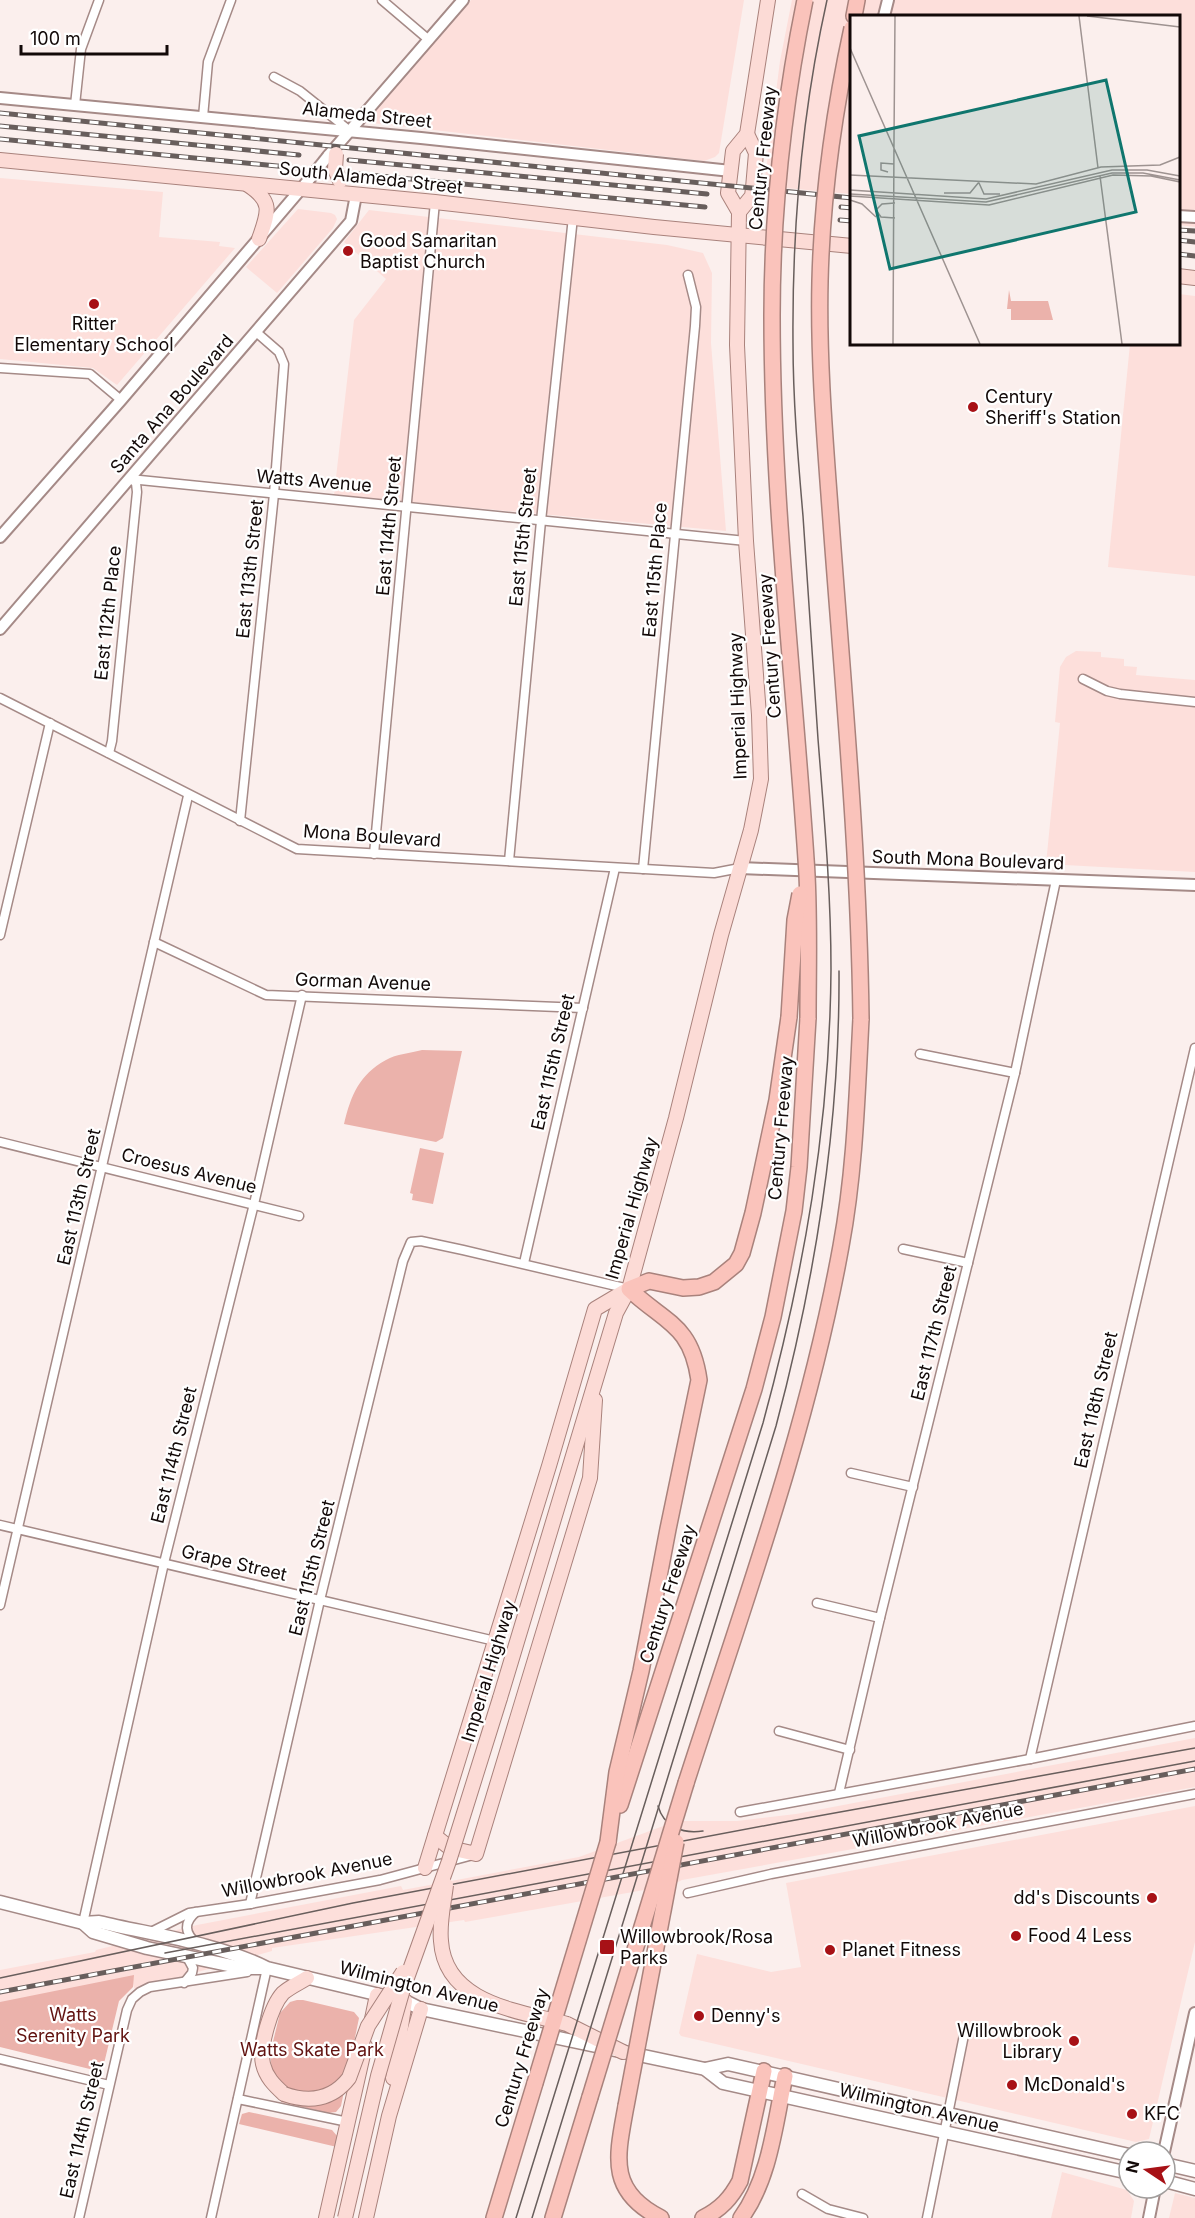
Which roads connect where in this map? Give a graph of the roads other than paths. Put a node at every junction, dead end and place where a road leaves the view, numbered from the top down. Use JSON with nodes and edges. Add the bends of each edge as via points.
{"nodes":[{"id":1,"x":99,"y":0,"type":"edge"},
{"id":2,"x":231,"y":0,"type":"edge"},
{"id":3,"x":382,"y":0,"type":"edge"},
{"id":4,"x":463,"y":0,"type":"edge"},
{"id":5,"x":768,"y":0,"type":"edge"},
{"id":6,"x":805,"y":0,"type":"edge"},
{"id":7,"x":857,"y":0,"type":"edge"},
{"id":8,"x":888,"y":0,"type":"edge"},
{"id":9,"x":854,"y":15,"type":"edge"},
{"id":10,"x":884,"y":15,"type":"edge"},
{"id":11,"x":850,"y":38,"type":"edge"},
{"id":12,"x":429,"y":40,"type":"junction"},
{"id":13,"x":274,"y":77,"type":"dead end"},
{"id":14,"x":0,"y":98,"type":"edge"},
{"id":15,"x":75,"y":105,"type":"junction"},
{"id":16,"x":203,"y":117,"type":"junction"},
{"id":17,"x":350,"y":131,"type":"junction"},
{"id":18,"x":747,"y":134,"type":"junction"},
{"id":19,"x":334,"y":152,"type":"junction"},
{"id":20,"x":0,"y":160,"type":"edge"},
{"id":21,"x":731,"y":171,"type":"junction"},
{"id":22,"x":246,"y":184,"type":"junction"},
{"id":23,"x":301,"y":189,"type":"junction"},
{"id":24,"x":356,"y":195,"type":"junction"},
{"id":25,"x":435,"y":202,"type":"junction"},
{"id":26,"x":739,"y":212,"type":"junction"},
{"id":27,"x":1180,"y":216,"type":"edge"},
{"id":28,"x":573,"y":217,"type":"junction"},
{"id":29,"x":1195,"y":217,"type":"edge"},
{"id":30,"x":737,"y":235,"type":"junction"},
{"id":31,"x":259,"y":239,"type":"junction"},
{"id":32,"x":850,"y":246,"type":"edge"},
{"id":33,"x":688,"y":275,"type":"dead end"},
{"id":34,"x":1180,"y":276,"type":"edge"},
{"id":35,"x":1195,"y":278,"type":"edge"},
{"id":36,"x":256,"y":332,"type":"junction"},
{"id":37,"x":0,"y":368,"type":"edge"},
{"id":38,"x":121,"y":400,"type":"junction"},
{"id":39,"x":130,"y":479,"type":"junction"},
{"id":40,"x":274,"y":494,"type":"junction"},
{"id":41,"x":408,"y":506,"type":"junction"},
{"id":42,"x":541,"y":520,"type":"junction"},
{"id":43,"x":674,"y":534,"type":"junction"},
{"id":44,"x":0,"y":537,"type":"edge"},
{"id":45,"x":746,"y":542,"type":"junction"},
{"id":46,"x":0,"y":629,"type":"edge"},
{"id":47,"x":1083,"y":679,"type":"dead end"},
{"id":48,"x":0,"y":698,"type":"edge"},
{"id":49,"x":1195,"y":702,"type":"edge"},
{"id":50,"x":50,"y":723,"type":"junction"},
{"id":51,"x":109,"y":753,"type":"junction"},
{"id":52,"x":188,"y":796,"type":"junction"},
{"id":53,"x":240,"y":821,"type":"junction"},
{"id":54,"x":374,"y":854,"type":"junction"},
{"id":55,"x":509,"y":861,"type":"junction"},
{"id":56,"x":807,"y":862,"type":"junction"},
{"id":57,"x":615,"y":868,"type":"junction"},
{"id":58,"x":740,"y":868,"type":"junction"},
{"id":59,"x":643,"y":869,"type":"junction"},
{"id":60,"x":1056,"y":880,"type":"junction"},
{"id":61,"x":1195,"y":885,"type":"edge"},
{"id":62,"x":0,"y":935,"type":"edge"},
{"id":63,"x":154,"y":942,"type":"junction"},
{"id":64,"x":302,"y":995,"type":"junction"},
{"id":65,"x":583,"y":1008,"type":"junction"},
{"id":66,"x":1195,"y":1048,"type":"edge"},
{"id":67,"x":920,"y":1054,"type":"dead end"},
{"id":68,"x":1015,"y":1073,"type":"junction"},
{"id":69,"x":0,"y":1142,"type":"edge"},
{"id":70,"x":103,"y":1167,"type":"junction"},
{"id":71,"x":254,"y":1203,"type":"junction"},
{"id":72,"x":299,"y":1216,"type":"dead end"},
{"id":73,"x":903,"y":1249,"type":"dead end"},
{"id":74,"x":524,"y":1263,"type":"junction"},
{"id":75,"x":968,"y":1263,"type":"junction"},
{"id":76,"x":629,"y":1289,"type":"junction"},
{"id":77,"x":597,"y":1377,"type":"junction"},
{"id":78,"x":851,"y":1473,"type":"dead end"},
{"id":79,"x":913,"y":1487,"type":"junction"},
{"id":80,"x":0,"y":1525,"type":"edge"},
{"id":81,"x":18,"y":1529,"type":"junction"},
{"id":82,"x":164,"y":1563,"type":"junction"},
{"id":83,"x":320,"y":1600,"type":"junction"},
{"id":84,"x":817,"y":1603,"type":"dead end"},
{"id":85,"x":0,"y":1605,"type":"edge"},
{"id":86,"x":880,"y":1618,"type":"junction"},
{"id":87,"x":495,"y":1641,"type":"junction"},
{"id":88,"x":1195,"y":1726,"type":"edge"},
{"id":89,"x":778,"y":1731,"type":"dead end"},
{"id":90,"x":850,"y":1750,"type":"junction"},
{"id":91,"x":1030,"y":1759,"type":"junction"},
{"id":92,"x":686,"y":1783,"type":"junction"},
{"id":93,"x":839,"y":1793,"type":"junction"},
{"id":94,"x":1195,"y":1794,"type":"edge"},
{"id":95,"x":619,"y":1795,"type":"junction"},
{"id":96,"x":740,"y":1812,"type":"dead end"},
{"id":97,"x":435,"y":1836,"type":"junction"},
{"id":98,"x":476,"y":1854,"type":"junction"},
{"id":99,"x":449,"y":1861,"type":"junction"},
{"id":100,"x":425,"y":1868,"type":"junction"},
{"id":101,"x":688,"y":1893,"type":"dead end"},
{"id":102,"x":0,"y":1902,"type":"edge"},
{"id":103,"x":250,"y":1904,"type":"junction"},
{"id":104,"x":196,"y":1912,"type":"junction"},
{"id":105,"x":88,"y":1928,"type":"junction"},
{"id":106,"x":146,"y":1933,"type":"junction"},
{"id":107,"x":202,"y":1946,"type":"junction"},
{"id":108,"x":414,"y":1955,"type":"junction"},
{"id":109,"x":188,"y":1957,"type":"junction"},
{"id":110,"x":267,"y":1968,"type":"junction"},
{"id":111,"x":307,"y":1978,"type":"junction"},
{"id":112,"x":183,"y":1983,"type":"junction"},
{"id":113,"x":377,"y":1995,"type":"junction"},
{"id":114,"x":405,"y":2001,"type":"junction"},
{"id":115,"x":421,"y":2009,"type":"junction"},
{"id":116,"x":1195,"y":2013,"type":"edge"},
{"id":117,"x":964,"y":2035,"type":"dead end"},
{"id":118,"x":623,"y":2052,"type":"junction"},
{"id":119,"x":0,"y":2059,"type":"edge"},
{"id":120,"x":705,"y":2069,"type":"junction"},
{"id":121,"x":764,"y":2072,"type":"junction"},
{"id":122,"x":785,"y":2076,"type":"junction"},
{"id":123,"x":109,"y":2085,"type":"junction"},
{"id":124,"x":760,"y":2091,"type":"junction"},
{"id":125,"x":780,"y":2096,"type":"junction"},
{"id":126,"x":238,"y":2099,"type":"junction"},
{"id":127,"x":948,"y":2113,"type":"junction"},
{"id":128,"x":389,"y":2116,"type":"junction"},
{"id":129,"x":348,"y":2122,"type":"junction"},
{"id":130,"x":944,"y":2131,"type":"junction"},
{"id":131,"x":1167,"y":2140,"type":"edge"},
{"id":132,"x":1117,"y":2152,"type":"edge"},
{"id":133,"x":1177,"y":2167,"type":"edge"},
{"id":134,"x":1117,"y":2170,"type":"edge"},
{"id":135,"x":1195,"y":2171,"type":"edge"},
{"id":136,"x":1177,"y":2184,"type":"edge"},
{"id":137,"x":1195,"y":2188,"type":"edge"},
{"id":138,"x":802,"y":2194,"type":"dead end"},
{"id":139,"x":1153,"y":2200,"type":"edge"},
{"id":140,"x":79,"y":2218,"type":"edge"},
{"id":141,"x":211,"y":2218,"type":"edge"},
{"id":142,"x":326,"y":2218,"type":"edge"},
{"id":143,"x":345,"y":2218,"type":"edge"},
{"id":144,"x":366,"y":2218,"type":"edge"},
{"id":145,"x":494,"y":2218,"type":"edge"},
{"id":146,"x":553,"y":2218,"type":"edge"},
{"id":147,"x":661,"y":2218,"type":"edge"},
{"id":148,"x":703,"y":2218,"type":"edge"},
{"id":149,"x":741,"y":2218,"type":"edge"},
{"id":150,"x":863,"y":2218,"type":"edge"},
{"id":151,"x":927,"y":2218,"type":"edge"},
{"id":152,"x":1149,"y":2218,"type":"edge"}],
"edges":[{"from":1,"to":15,"type":"street","via":[[81,50]]},
{"from":2,"to":16,"type":"street","via":[[208,62]]},
{"from":3,"to":12,"type":"street"},
{"from":4,"to":12,"type":"street"},
{"from":5,"to":18,"type":"main road","name":"Imperial Highway"},
{"from":6,"to":56,"type":"highway","name":"Century Freeway","bridge":true,"via":[[780,166],[772,314],[777,468]]},
{"from":7,"to":9,"type":"highway"},
{"from":8,"to":10,"type":"street"},
{"from":11,"to":92,"type":"highway","bridge":true,"via":[[833,127],[820,281],[827,463],[858,903],[861,1019],[855,1139],[842,1244],[824,1329],[777,1497]]},
{"from":12,"to":17,"type":"street"},
{"from":13,"to":17,"type":"street"},
{"from":14,"to":15,"type":"street","name":"Alameda Street"},
{"from":15,"to":16,"type":"street","name":"Alameda Street"},
{"from":16,"to":17,"type":"street","name":"Alameda Street"},
{"from":17,"to":19,"type":"street"},
{"from":17,"to":21,"type":"street","name":"Alameda Street"},
{"from":18,"to":21,"type":"main road","name":"Imperial Highway","via":[[733,151]]},
{"from":18,"to":26,"type":"main road","name":"Imperial Highway","via":[[756,153],[753,188],[752,196]]},
{"from":19,"to":23,"type":"street","bridge":true},
{"from":19,"to":24,"type":"main road","bridge":true,"via":[[340,182]]},
{"from":20,"to":22,"type":"main road","name":"South Alameda Street"},
{"from":21,"to":26,"type":"main road","name":"Imperial Highway","via":[[728,193]]},
{"from":22,"to":23,"type":"main road","name":"South Alameda Street"},
{"from":22,"to":31,"type":"main road","via":[[265,200],[265,222]]},
{"from":23,"to":24,"type":"main road","name":"South Alameda Street"},
{"from":23,"to":31,"type":"street"},
{"from":24,"to":25,"type":"main road","name":"South Alameda Street"},
{"from":24,"to":36,"type":"street","name":"Santa Ana Boulevard","via":[[351,221]]},
{"from":25,"to":28,"type":"main road","name":"South Alameda Street"},
{"from":25,"to":41,"type":"street","name":"East 114th Street"},
{"from":26,"to":30,"type":"main road","name":"Imperial Highway"},
{"from":27,"to":29,"type":"street"},
{"from":28,"to":30,"type":"main road","name":"South Alameda Street"},
{"from":28,"to":42,"type":"street","name":"East 115th Street"},
{"from":30,"to":32,"type":"main road"},
{"from":30,"to":45,"type":"main road","name":"Imperial Highway","via":[[736,345]]},
{"from":31,"to":38,"type":"street"},
{"from":33,"to":43,"type":"street","name":"East 115th Place","via":[[696,307],[695,326]]},
{"from":34,"to":35,"type":"main road"},
{"from":36,"to":39,"type":"street","name":"Santa Ana Boulevard"},
{"from":36,"to":40,"type":"street","name":"East 113th Street","via":[[279,352],[284,364]]},
{"from":37,"to":38,"type":"street","via":[[90,374]]},
{"from":38,"to":44,"type":"street"},
{"from":39,"to":40,"type":"street","name":"Watts Avenue"},
{"from":39,"to":46,"type":"street","name":"Santa Ana Boulevard"},
{"from":39,"to":51,"type":"street","name":"East 112th Place","via":[[137,489]]},
{"from":40,"to":41,"type":"street","name":"Watts Avenue"},
{"from":40,"to":53,"type":"street","name":"East 113th Street"},
{"from":41,"to":42,"type":"street","name":"Watts Avenue"},
{"from":41,"to":54,"type":"street","name":"East 114th Street"},
{"from":42,"to":43,"type":"street","name":"Watts Avenue"},
{"from":42,"to":55,"type":"street","name":"East 115th Street"},
{"from":43,"to":45,"type":"street","name":"Watts Avenue"},
{"from":43,"to":59,"type":"street","name":"East 115th Place"},
{"from":45,"to":58,"type":"main road","name":"Imperial Highway","via":[[761,779]]},
{"from":47,"to":49,"type":"street","via":[[1120,694]]},
{"from":48,"to":50,"type":"street","name":"Mona Boulevard"},
{"from":50,"to":51,"type":"street","name":"Mona Boulevard"},
{"from":50,"to":62,"type":"street"},
{"from":51,"to":52,"type":"street","name":"Mona Boulevard"},
{"from":52,"to":53,"type":"street","name":"Mona Boulevard"},
{"from":52,"to":63,"type":"street","name":"East 113th Street"},
{"from":53,"to":54,"type":"street","name":"Mona Boulevard","via":[[297,849]]},
{"from":54,"to":55,"type":"street","name":"Mona Boulevard"},
{"from":55,"to":57,"type":"street","name":"Mona Boulevard"},
{"from":56,"to":76,"type":"highway","bridge":true,"via":[[795,920],[789,1017],[777,1100],[742,1253],[736,1264],[714,1282],[699,1287],[649,1281]]},
{"from":56,"to":95,"type":"highway","name":"Century Freeway","bridge":true,"via":[[808,1018],[799,1167],[773,1317],[754,1389]]},
{"from":57,"to":59,"type":"street","name":"Mona Boulevard"},
{"from":57,"to":65,"type":"street","name":"East 115th Street"},
{"from":58,"to":59,"type":"street","name":"Mona Boulevard","via":[[714,873]]},
{"from":58,"to":60,"type":"street","name":"South Mona Boulevard"},
{"from":58,"to":76,"type":"main road","name":"Imperial Highway"},
{"from":60,"to":61,"type":"street","name":"South Mona Boulevard"},
{"from":60,"to":68,"type":"street","name":"East 117th Street"},
{"from":63,"to":64,"type":"street","name":"Gorman Avenue","via":[[266,995]]},
{"from":63,"to":70,"type":"street","name":"East 113th Street"},
{"from":64,"to":65,"type":"street","name":"Gorman Avenue"},
{"from":64,"to":71,"type":"street","name":"East 114th Street"},
{"from":65,"to":74,"type":"street","name":"East 115th Street"},
{"from":66,"to":91,"type":"street","name":"East 118th Street"},
{"from":67,"to":68,"type":"street"},
{"from":68,"to":75,"type":"street","name":"East 117th Street"},
{"from":69,"to":70,"type":"street","name":"Croesus Avenue"},
{"from":70,"to":71,"type":"street","name":"Croesus Avenue"},
{"from":70,"to":81,"type":"street","name":"East 113th Street"},
{"from":71,"to":72,"type":"street","name":"Croesus Avenue"},
{"from":71,"to":82,"type":"street","name":"East 114th Street"},
{"from":73,"to":75,"type":"street"},
{"from":74,"to":76,"type":"street"},
{"from":74,"to":83,"type":"street","name":"East 115th Street","via":[[411,1242],[403,1261]]},
{"from":75,"to":79,"type":"street","name":"East 117th Street"},
{"from":76,"to":77,"type":"main road","name":"Imperial Highway","via":[[616,1312]]},
{"from":76,"to":87,"type":"main road","via":[[595,1309]]},
{"from":76,"to":95,"type":"highway","via":[[681,1332],[696,1358],[699,1380],[617,1772]]},
{"from":77,"to":98,"type":"main road","via":[[590,1478]]},
{"from":77,"to":99,"type":"main road","name":"Imperial Highway","bridge":true},
{"from":78,"to":79,"type":"street"},
{"from":79,"to":86,"type":"street","name":"East 117th Street"},
{"from":80,"to":81,"type":"street","name":"Grape Street"},
{"from":81,"to":82,"type":"street","name":"Grape Street"},
{"from":81,"to":85,"type":"street","name":"East 113th Street"},
{"from":82,"to":83,"type":"street","name":"Grape Street"},
{"from":82,"to":105,"type":"street","name":"East 114th Street"},
{"from":83,"to":87,"type":"street","name":"Grape Street"},
{"from":83,"to":103,"type":"street","name":"East 115th Street"},
{"from":84,"to":86,"type":"street"},
{"from":86,"to":90,"type":"street","name":"East 117th Street"},
{"from":87,"to":97,"type":"main road"},
{"from":88,"to":91,"type":"street"},
{"from":89,"to":90,"type":"street"},
{"from":90,"to":93,"type":"street","name":"East 117th Street"},
{"from":91,"to":93,"type":"street"},
{"from":92,"to":146,"type":"highway","bridge":true},
{"from":92,"to":147,"type":"highway","bridge":true,"via":[[618,2159],[621,2178],[632,2198]]},
{"from":93,"to":96,"type":"street"},
{"from":94,"to":101,"type":"street","name":"Willowbrook Avenue"},
{"from":95,"to":145,"type":"highway","name":"Century Freeway","bridge":true},
{"from":97,"to":98,"type":"main road","via":[[450,1848]]},
{"from":97,"to":100,"type":"main road"},
{"from":98,"to":100,"type":"street","name":"Willowbrook Avenue"},
{"from":99,"to":108,"type":"main road","name":"Imperial Highway","bridge":true},
{"from":99,"to":118,"type":"main road","bridge":true,"via":[[440,1940],[454,1976],[468,1992],[492,2004],[567,2024]]},
{"from":100,"to":103,"type":"street","name":"Willowbrook Avenue"},
{"from":102,"to":105,"type":"main road","name":"Wilmington Avenue"},
{"from":103,"to":104,"type":"street","name":"Willowbrook Avenue"},
{"from":104,"to":106,"type":"street","name":"Willowbrook Avenue"},
{"from":104,"to":107,"type":"street","via":[[186,1930]]},
{"from":105,"to":106,"type":"main road","name":"Wilmington Avenue","via":[[99,1922]]},
{"from":105,"to":109,"type":"main road","name":"Wilmington Avenue"},
{"from":106,"to":107,"type":"main road","name":"Wilmington Avenue"},
{"from":107,"to":110,"type":"main road","name":"Wilmington Avenue"},
{"from":108,"to":111,"type":"main road","bridge":true,"via":[[369,2026],[349,2078],[327,2096],[312,2099],[284,2094],[262,2063],[269,2019],[281,1995]]},
{"from":108,"to":143,"type":"main road","name":"Imperial Highway","bridge":true,"via":[[378,2076]]},
{"from":109,"to":110,"type":"main road","name":"Wilmington Avenue","via":[[242,1968]]},
{"from":109,"to":112,"type":"street","via":[[193,1968]]},
{"from":110,"to":111,"type":"main road","name":"Wilmington Avenue"},
{"from":110,"to":112,"type":"street","name":"East 114th Street"},
{"from":110,"to":126,"type":"street"},
{"from":111,"to":113,"type":"main road","name":"Wilmington Avenue"},
{"from":112,"to":123,"type":"street","name":"East 114th Street","via":[[150,1987],[132,1999]]},
{"from":113,"to":114,"type":"main road","name":"Wilmington Avenue"},
{"from":113,"to":129,"type":"main road"},
{"from":114,"to":115,"type":"main road","name":"Wilmington Avenue"},
{"from":114,"to":128,"type":"main road"},
{"from":115,"to":118,"type":"main road","name":"Wilmington Avenue"},
{"from":115,"to":128,"type":"main road"},
{"from":116,"to":131,"type":"street"},
{"from":117,"to":127,"type":"street"},
{"from":118,"to":120,"type":"main road","name":"Wilmington Avenue"},
{"from":119,"to":123,"type":"street"},
{"from":120,"to":121,"type":"main road","name":"Wilmington Avenue","via":[[728,2064]]},
{"from":120,"to":124,"type":"main road","name":"Wilmington Avenue","via":[[723,2083]]},
{"from":121,"to":122,"type":"main road","name":"Wilmington Avenue"},
{"from":121,"to":124,"type":"highway"},
{"from":122,"to":125,"type":"highway"},
{"from":122,"to":127,"type":"main road","name":"Wilmington Avenue"},
{"from":123,"to":140,"type":"street","name":"East 114th Street"},
{"from":124,"to":125,"type":"main road","name":"Wilmington Avenue"},
{"from":124,"to":148,"type":"highway","via":[[740,2181],[719,2210]]},
{"from":125,"to":130,"type":"main road","name":"Wilmington Avenue"},
{"from":125,"to":149,"type":"highway","via":[[758,2190]]},
{"from":126,"to":129,"type":"street"},
{"from":126,"to":141,"type":"street"},
{"from":127,"to":130,"type":"street"},
{"from":127,"to":132,"type":"main road","name":"Wilmington Avenue"},
{"from":128,"to":144,"type":"main road"},
{"from":129,"to":142,"type":"main road"},
{"from":130,"to":134,"type":"main road","name":"Wilmington Avenue"},
{"from":130,"to":151,"type":"street"},
{"from":133,"to":135,"type":"main road"},
{"from":136,"to":137,"type":"main road"},
{"from":138,"to":150,"type":"street","via":[[828,2209]]},
{"from":139,"to":152,"type":"street"}]}
